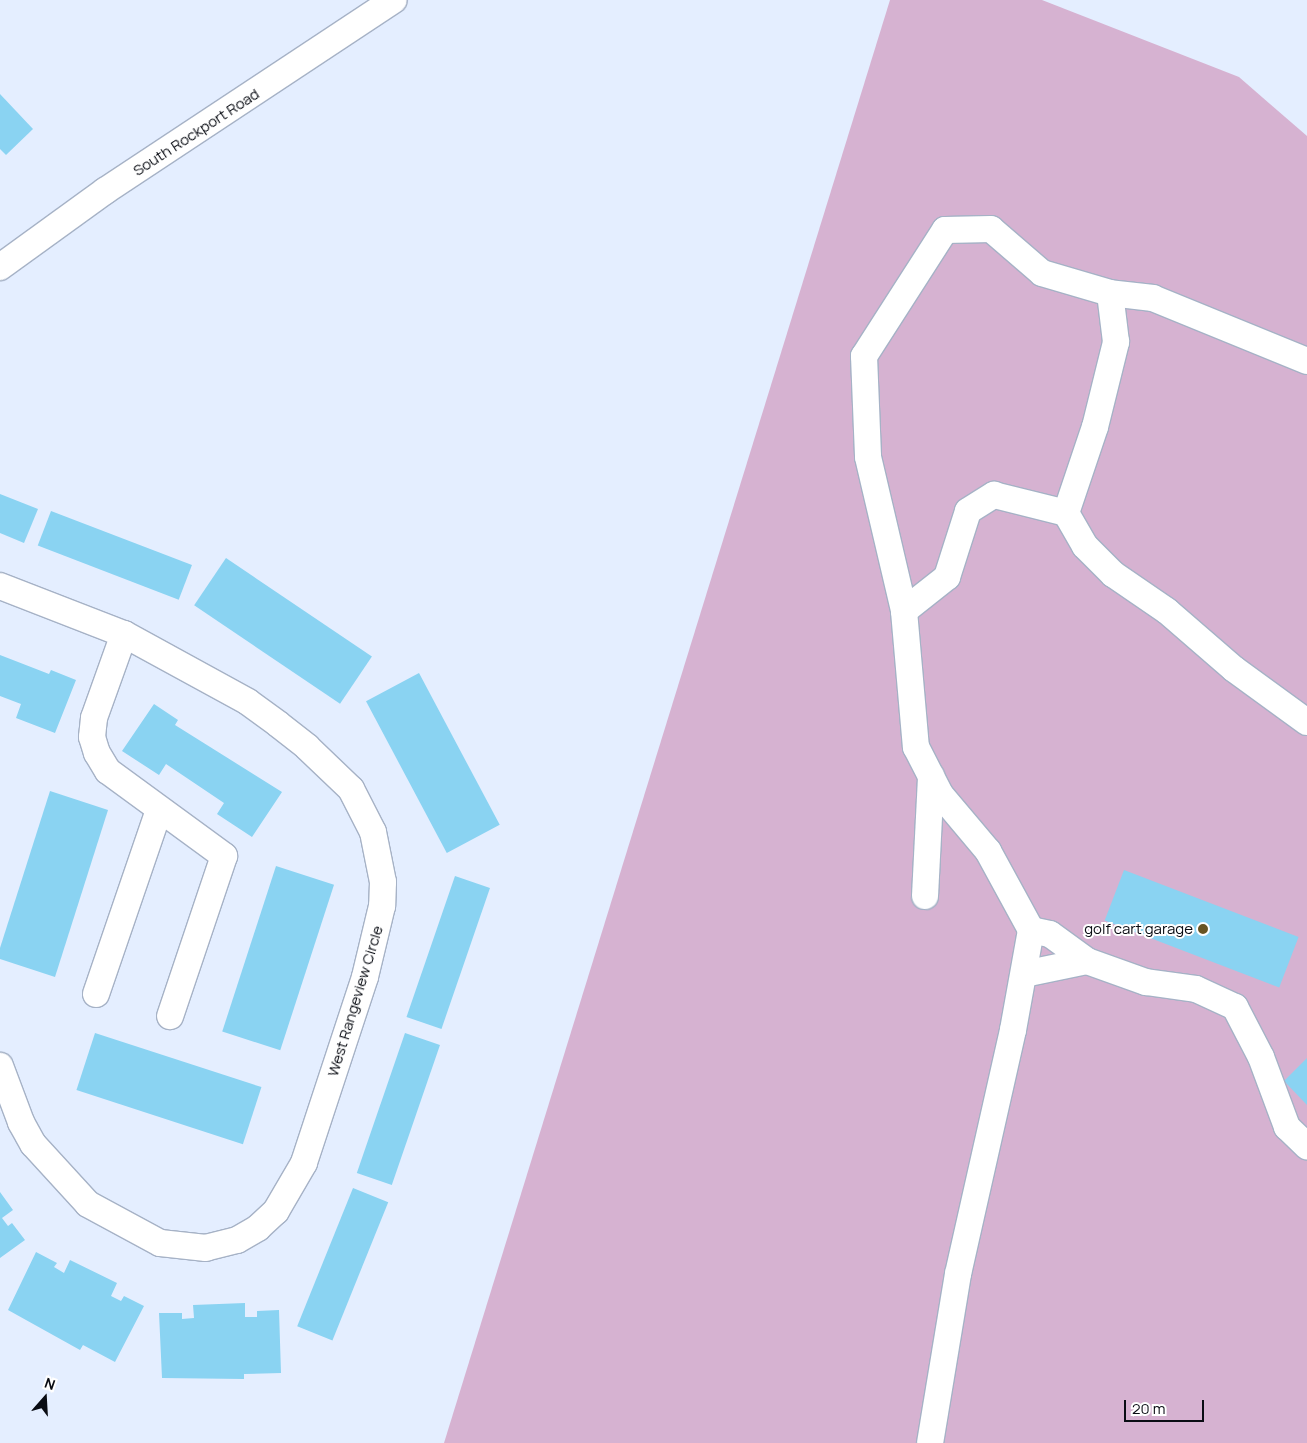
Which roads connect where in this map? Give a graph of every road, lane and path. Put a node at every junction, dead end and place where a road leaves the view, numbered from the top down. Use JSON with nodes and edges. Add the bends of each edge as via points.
{"nodes":[{"id":1,"x":394,"y":0,"type":"edge"},
{"id":2,"x":0,"y":267,"type":"edge"},
{"id":3,"x":1110,"y":294,"type":"junction"},
{"id":4,"x":1307,"y":361,"type":"edge"},
{"id":5,"x":1066,"y":513,"type":"junction"},
{"id":6,"x":0,"y":586,"type":"edge"},
{"id":7,"x":904,"y":611,"type":"junction"},
{"id":8,"x":124,"y":634,"type":"junction"},
{"id":9,"x":1307,"y":722,"type":"edge"},
{"id":10,"x":931,"y":776,"type":"junction"},
{"id":11,"x":159,"y":810,"type":"junction"},
{"id":12,"x":924,"y":896,"type":"dead end"},
{"id":13,"x":1032,"y":930,"type":"junction"},
{"id":14,"x":1087,"y":961,"type":"junction"},
{"id":15,"x":1024,"y":974,"type":"junction"},
{"id":16,"x":96,"y":994,"type":"dead end"},
{"id":17,"x":170,"y":1016,"type":"dead end"},
{"id":18,"x":0,"y":1066,"type":"edge"},
{"id":19,"x":1307,"y":1146,"type":"edge"},
{"id":20,"x":930,"y":1443,"type":"edge"}],
"edges":[{"from":1,"to":2,"type":"street","name":"South Rockport Road","via":[[106,191]]},
{"from":3,"to":4,"type":"street","via":[[1153,298]]},
{"from":3,"to":5,"type":"street","via":[[1116,342],[1095,427]]},
{"from":3,"to":7,"type":"street","via":[[1042,273],[991,229],[945,230],[864,356],[868,458]]},
{"from":5,"to":7,"type":"street","via":[[994,495],[968,511],[947,577]]},
{"from":5,"to":9,"type":"street","via":[[1085,546],[1113,574],[1167,611],[1234,669]]},
{"from":6,"to":8,"type":"street","name":"West Rangeview Circle"},
{"from":7,"to":10,"type":"street","via":[[916,747]]},
{"from":8,"to":11,"type":"street","via":[[94,718],[92,736],[108,771]]},
{"from":8,"to":18,"type":"street","name":"West Rangeview Circle","via":[[248,702],[307,747],[351,789],[373,832],[381,856],[383,882],[382,906],[365,977],[304,1164],[292,1188],[276,1211],[258,1228],[237,1240],[206,1248],[160,1243],[88,1204],[33,1144]]},
{"from":10,"to":12,"type":"street"},
{"from":10,"to":13,"type":"street","via":[[940,794],[988,851]]},
{"from":11,"to":16,"type":"street"},
{"from":11,"to":17,"type":"street","via":[[224,856]]},
{"from":13,"to":14,"type":"street","via":[[1050,934]]},
{"from":13,"to":15,"type":"street"},
{"from":14,"to":15,"type":"street"},
{"from":14,"to":19,"type":"street","via":[[1146,982],[1196,989],[1235,1007],[1261,1056],[1287,1127]]},
{"from":15,"to":20,"type":"street","via":[[958,1274]]}]}
